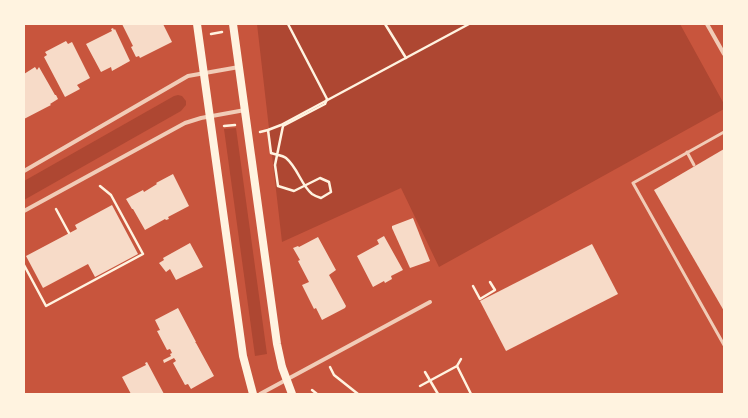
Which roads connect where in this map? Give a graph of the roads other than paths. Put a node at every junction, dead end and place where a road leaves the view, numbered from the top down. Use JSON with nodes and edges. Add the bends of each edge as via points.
{"nodes":[{"id":1,"x":198,"y":24,"type":"edge"},
{"id":2,"x":233,"y":24,"type":"edge"},
{"id":3,"x":707,"y":24,"type":"edge"},
{"id":4,"x":724,"y":54,"type":"edge"},
{"id":5,"x":239,"y":67,"type":"junction"},
{"id":6,"x":204,"y":72,"type":"junction"},
{"id":7,"x":245,"y":110,"type":"junction"},
{"id":8,"x":210,"y":116,"type":"junction"},
{"id":9,"x":724,"y":132,"type":"edge"},
{"id":10,"x":687,"y":152,"type":"junction"},
{"id":11,"x":694,"y":165,"type":"dead end"},
{"id":12,"x":24,"y":171,"type":"edge"},
{"id":13,"x":24,"y":211,"type":"edge"},
{"id":14,"x":430,"y":302,"type":"dead end"},
{"id":15,"x":724,"y":345,"type":"edge"},
{"id":16,"x":287,"y":379,"type":"junction"},
{"id":17,"x":253,"y":394,"type":"edge"},
{"id":18,"x":260,"y":394,"type":"edge"},
{"id":19,"x":292,"y":394,"type":"edge"}],
"edges":[{"from":1,"to":6,"type":"main road"},
{"from":2,"to":5,"type":"main road"},
{"from":3,"to":4,"type":"street"},
{"from":5,"to":6,"type":"street"},
{"from":5,"to":7,"type":"main road"},
{"from":6,"to":8,"type":"main road"},
{"from":6,"to":12,"type":"street","via":[[176,82]]},
{"from":7,"to":8,"type":"street"},
{"from":7,"to":16,"type":"main road","via":[[277,344]]},
{"from":8,"to":13,"type":"street","via":[[185,123]]},
{"from":8,"to":17,"type":"main road","via":[[243,356]]},
{"from":9,"to":10,"type":"lane"},
{"from":10,"to":11,"type":"lane"},
{"from":10,"to":15,"type":"lane","via":[[633,183]]},
{"from":14,"to":16,"type":"street"},
{"from":16,"to":18,"type":"street"},
{"from":16,"to":19,"type":"main road"}]}
